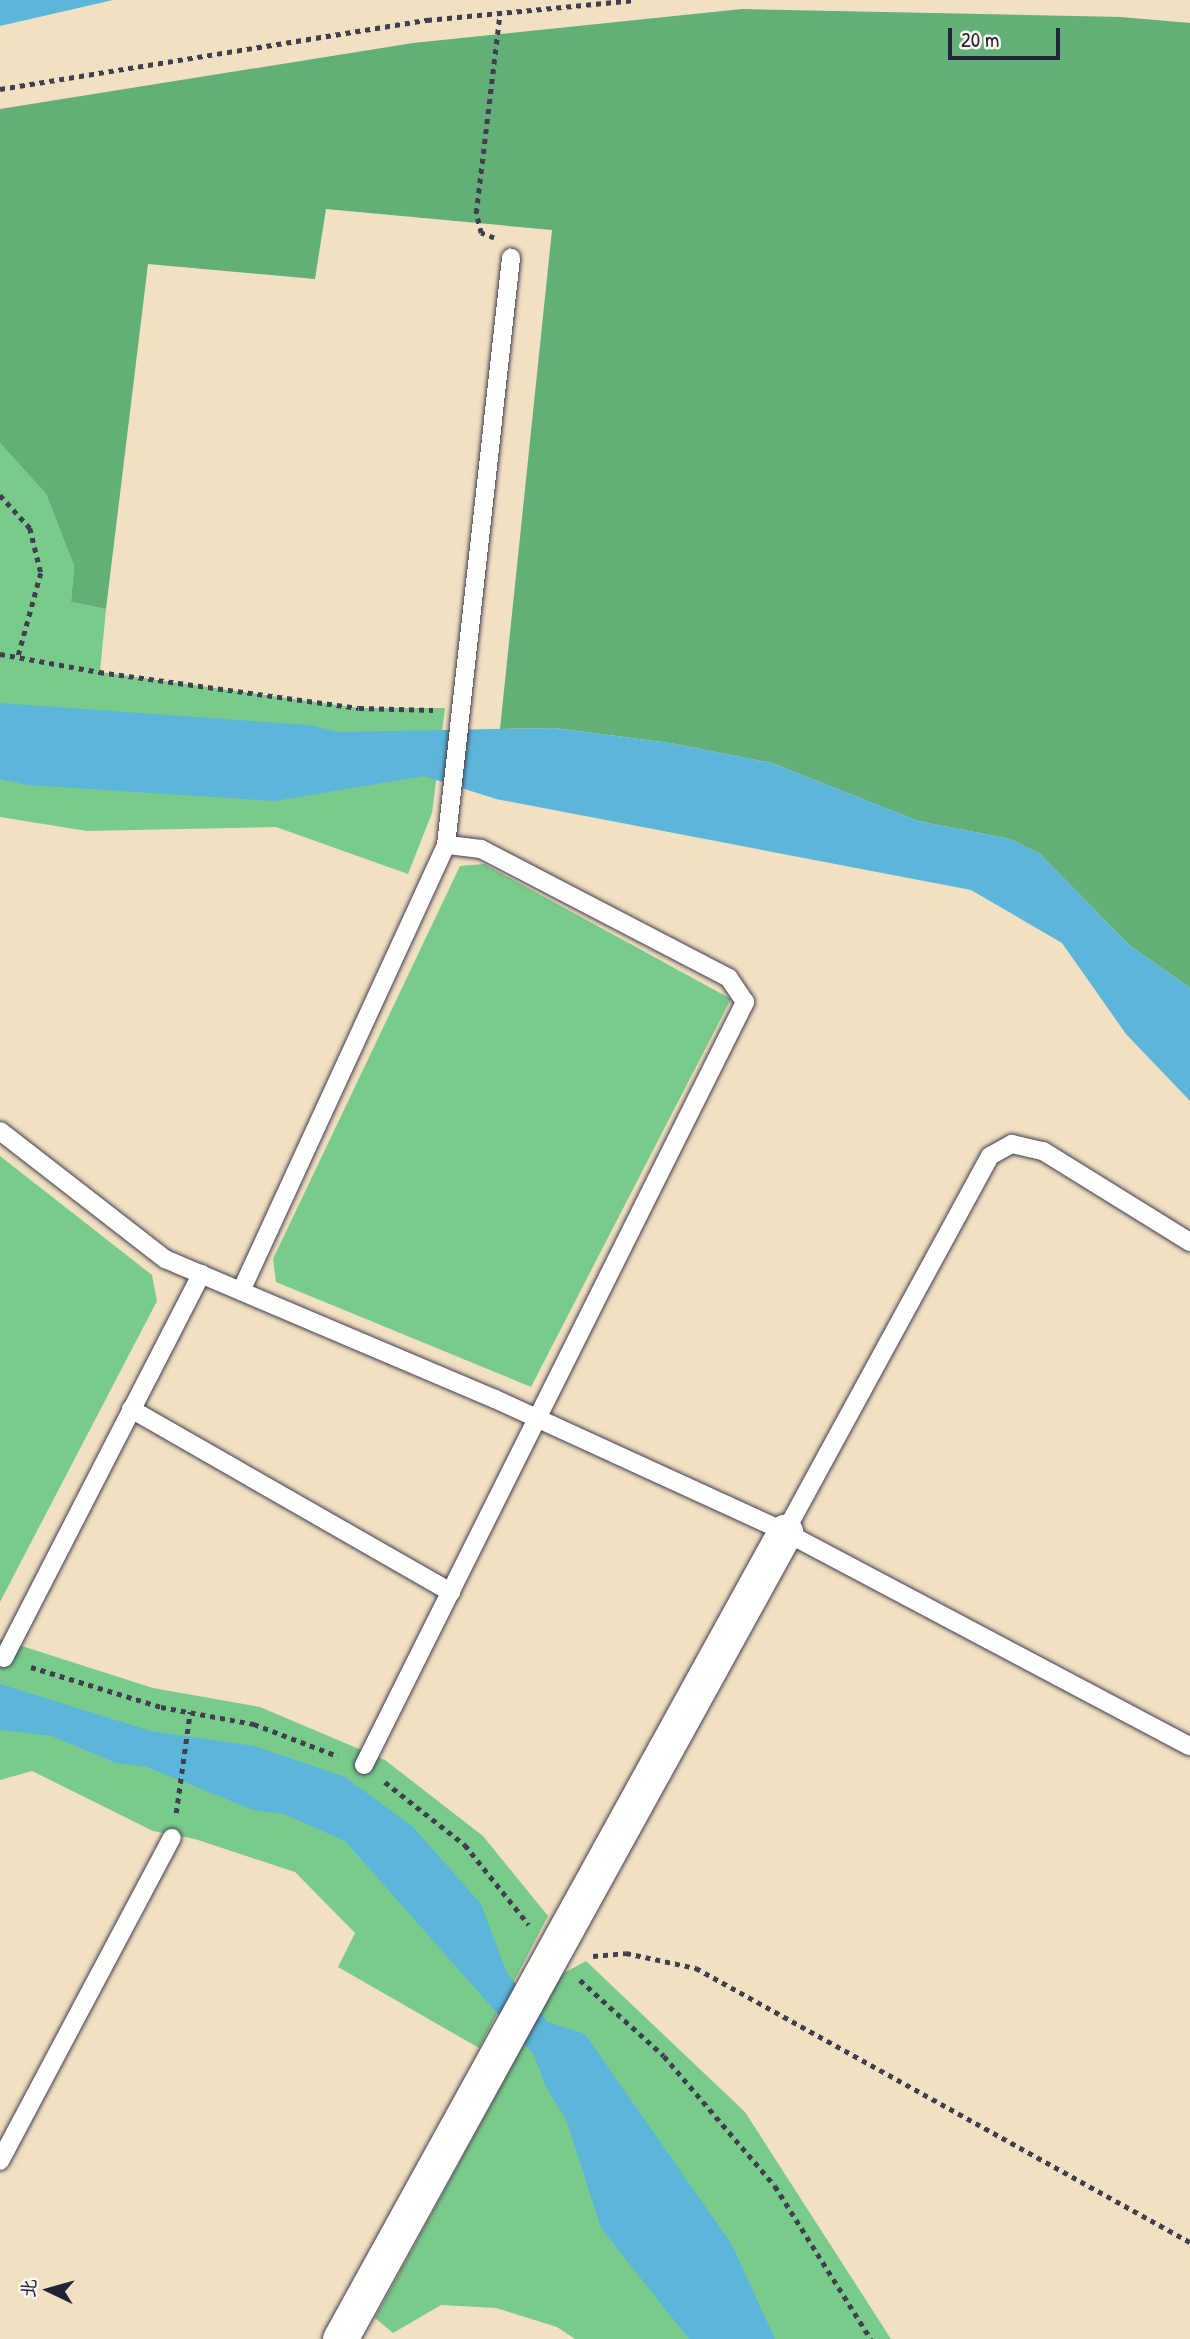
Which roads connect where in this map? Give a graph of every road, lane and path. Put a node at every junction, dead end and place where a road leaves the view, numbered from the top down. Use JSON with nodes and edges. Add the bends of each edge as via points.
{"nodes":[{"id":1,"x":633,"y":0,"type":"edge"},
{"id":2,"x":500,"y":13,"type":"junction"},
{"id":3,"x":0,"y":89,"type":"edge"},
{"id":4,"x":511,"y":258,"type":"joint"},
{"id":5,"x":0,"y":495,"type":"edge"},
{"id":6,"x":0,"y":654,"type":"edge"},
{"id":7,"x":18,"y":657,"type":"junction"},
{"id":8,"x":461,"y":711,"type":"junction"},
{"id":9,"x":446,"y":845,"type":"junction"},
{"id":10,"x":0,"y":1131,"type":"edge"},
{"id":11,"x":1190,"y":1242,"type":"edge"},
{"id":12,"x":201,"y":1274,"type":"junction"},
{"id":13,"x":241,"y":1291,"type":"junction"},
{"id":14,"x":131,"y":1409,"type":"junction"},
{"id":15,"x":538,"y":1418,"type":"junction"},
{"id":16,"x":785,"y":1532,"type":"junction"},
{"id":17,"x":451,"y":1592,"type":"junction"},
{"id":18,"x":4,"y":1658,"type":"joint"},
{"id":19,"x":190,"y":1713,"type":"junction"},
{"id":20,"x":1190,"y":1746,"type":"edge"},
{"id":21,"x":364,"y":1765,"type":"junction"},
{"id":22,"x":172,"y":1838,"type":"joint"},
{"id":23,"x":555,"y":1957,"type":"junction"},
{"id":24,"x":0,"y":2161,"type":"edge"},
{"id":25,"x":1190,"y":2242,"type":"edge"},
{"id":26,"x":340,"y":2339,"type":"edge"},
{"id":27,"x":871,"y":2339,"type":"edge"}],
"edges":[{"from":1,"to":2,"type":"path"},
{"from":2,"to":3,"type":"path","via":[[427,20]]},
{"from":2,"to":4,"type":"path","via":[[476,213],[481,233],[497,239]]},
{"from":4,"to":8,"type":"lane"},
{"from":5,"to":7,"type":"path","via":[[30,528],[41,573]]},
{"from":6,"to":7,"type":"path"},
{"from":7,"to":8,"type":"path","via":[[359,708]]},
{"from":8,"to":9,"type":"lane"},
{"from":9,"to":13,"type":"lane"},
{"from":9,"to":15,"type":"lane","via":[[481,849],[729,978],[745,1002]]},
{"from":10,"to":12,"type":"lane","via":[[165,1259]]},
{"from":11,"to":16,"type":"lane","via":[[1044,1151],[1012,1144],[989,1156]]},
{"from":12,"to":13,"type":"lane"},
{"from":12,"to":14,"type":"lane"},
{"from":13,"to":15,"type":"lane"},
{"from":14,"to":17,"type":"lane"},
{"from":14,"to":18,"type":"lane"},
{"from":15,"to":16,"type":"lane"},
{"from":15,"to":17,"type":"lane"},
{"from":16,"to":20,"type":"lane"},
{"from":16,"to":23,"type":"street"},
{"from":17,"to":21,"type":"lane"},
{"from":18,"to":19,"type":"path"},
{"from":19,"to":21,"type":"path","via":[[254,1724]]},
{"from":19,"to":22,"type":"path"},
{"from":21,"to":23,"type":"path","via":[[465,1845]]},
{"from":22,"to":24,"type":"lane"},
{"from":23,"to":25,"type":"path","via":[[625,1953],[696,1968]]},
{"from":23,"to":26,"type":"street"},
{"from":23,"to":27,"type":"path","via":[[664,2056],[775,2186]]}]}
